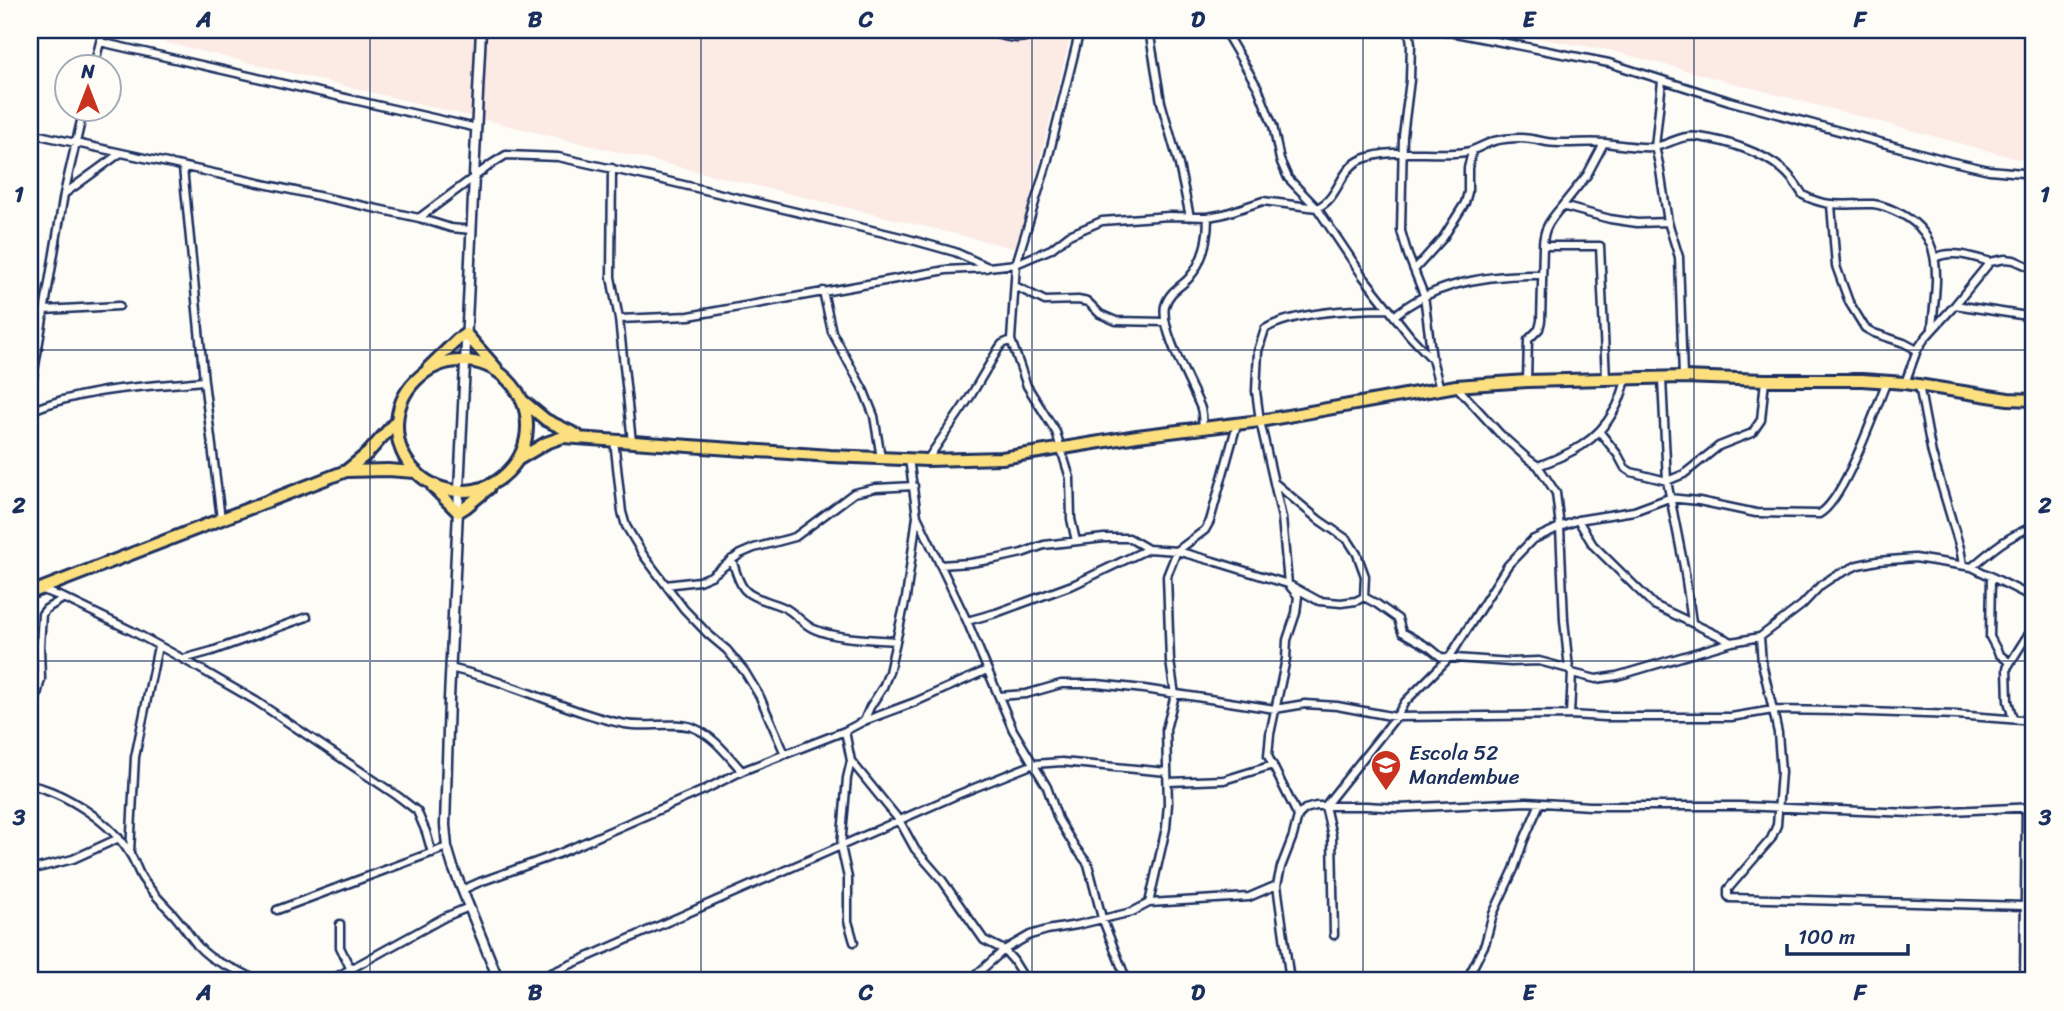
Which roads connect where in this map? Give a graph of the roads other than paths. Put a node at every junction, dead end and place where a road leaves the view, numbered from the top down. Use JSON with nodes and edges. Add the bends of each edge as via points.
{"nodes":[{"id":1,"x":103,"y":30,"type":"edge"},
{"id":2,"x":481,"y":30,"type":"edge"},
{"id":3,"x":981,"y":30,"type":"edge"},
{"id":4,"x":1037,"y":30,"type":"edge"},
{"id":5,"x":1088,"y":30,"type":"edge"},
{"id":6,"x":1149,"y":30,"type":"edge"},
{"id":7,"x":1224,"y":30,"type":"edge"},
{"id":8,"x":1409,"y":30,"type":"edge"},
{"id":9,"x":1440,"y":30,"type":"edge"},
{"id":10,"x":1079,"y":33,"type":"edge"},
{"id":11,"x":100,"y":42,"type":"junction"},
{"id":12,"x":98,"y":52,"type":"edge"},
{"id":13,"x":1662,"y":81,"type":"junction"},
{"id":14,"x":81,"y":122,"type":"edge"},
{"id":15,"x":477,"y":128,"type":"junction"},
{"id":16,"x":30,"y":134,"type":"edge"},
{"id":17,"x":1604,"y":143,"type":"junction"},
{"id":18,"x":75,"y":145,"type":"junction"},
{"id":19,"x":1655,"y":147,"type":"junction"},
{"id":20,"x":1472,"y":152,"type":"junction"},
{"id":21,"x":1403,"y":153,"type":"junction"},
{"id":22,"x":119,"y":154,"type":"junction"},
{"id":23,"x":612,"y":167,"type":"junction"},
{"id":24,"x":183,"y":168,"type":"junction"},
{"id":25,"x":2034,"y":174,"type":"edge"},
{"id":26,"x":475,"y":177,"type":"junction"},
{"id":27,"x":64,"y":194,"type":"junction"},
{"id":28,"x":1831,"y":205,"type":"junction"},
{"id":29,"x":1562,"y":206,"type":"junction"},
{"id":30,"x":1317,"y":208,"type":"junction"},
{"id":31,"x":1208,"y":217,"type":"junction"},
{"id":32,"x":419,"y":218,"type":"junction"},
{"id":33,"x":1190,"y":218,"type":"junction"},
{"id":34,"x":1668,"y":222,"type":"junction"},
{"id":35,"x":472,"y":230,"type":"junction"},
{"id":36,"x":1543,"y":246,"type":"junction"},
{"id":37,"x":1935,"y":258,"type":"junction"},
{"id":38,"x":1990,"y":262,"type":"junction"},
{"id":39,"x":1016,"y":264,"type":"junction"},
{"id":40,"x":988,"y":267,"type":"junction"},
{"id":41,"x":1415,"y":269,"type":"junction"},
{"id":42,"x":2034,"y":269,"type":"edge"},
{"id":43,"x":1542,"y":275,"type":"junction"},
{"id":44,"x":1015,"y":286,"type":"junction"},
{"id":45,"x":823,"y":291,"type":"junction"},
{"id":46,"x":1424,"y":295,"type":"junction"},
{"id":47,"x":1955,"y":305,"type":"junction"},
{"id":48,"x":119,"y":306,"type":"dead end"},
{"id":49,"x":1388,"y":309,"type":"junction"},
{"id":50,"x":44,"y":310,"type":"junction"},
{"id":51,"x":1394,"y":316,"type":"junction"},
{"id":52,"x":2034,"y":317,"type":"edge"},
{"id":53,"x":618,"y":319,"type":"junction"},
{"id":54,"x":1164,"y":322,"type":"junction"},
{"id":55,"x":1932,"y":328,"type":"junction"},
{"id":56,"x":466,"y":334,"type":"junction"},
{"id":57,"x":1011,"y":340,"type":"junction"},
{"id":58,"x":1917,"y":350,"type":"junction"},
{"id":59,"x":1432,"y":359,"type":"junction"},
{"id":60,"x":465,"y":361,"type":"junction"},
{"id":61,"x":500,"y":373,"type":"junction"},
{"id":62,"x":419,"y":377,"type":"junction"},
{"id":63,"x":1683,"y":377,"type":"junction"},
{"id":64,"x":1606,"y":379,"type":"junction"},
{"id":65,"x":1662,"y":379,"type":"junction"},
{"id":66,"x":1626,"y":380,"type":"junction"},
{"id":67,"x":1765,"y":380,"type":"junction"},
{"id":68,"x":204,"y":381,"type":"junction"},
{"id":69,"x":1527,"y":381,"type":"junction"},
{"id":70,"x":1886,"y":381,"type":"junction"},
{"id":71,"x":1905,"y":383,"type":"junction"},
{"id":72,"x":1919,"y":385,"type":"junction"},
{"id":73,"x":1455,"y":386,"type":"junction"},
{"id":74,"x":1440,"y":389,"type":"junction"},
{"id":75,"x":30,"y":395,"type":"edge"},
{"id":76,"x":2034,"y":400,"type":"edge"},
{"id":77,"x":523,"y":401,"type":"junction"},
{"id":78,"x":30,"y":411,"type":"edge"},
{"id":79,"x":397,"y":420,"type":"junction"},
{"id":80,"x":1260,"y":421,"type":"junction"},
{"id":81,"x":1237,"y":424,"type":"junction"},
{"id":82,"x":1203,"y":427,"type":"junction"},
{"id":83,"x":1599,"y":431,"type":"junction"},
{"id":84,"x":582,"y":438,"type":"junction"},
{"id":85,"x":614,"y":440,"type":"junction"},
{"id":86,"x":632,"y":443,"type":"junction"},
{"id":87,"x":1062,"y":449,"type":"junction"},
{"id":88,"x":881,"y":458,"type":"junction"},
{"id":89,"x":519,"y":459,"type":"junction"},
{"id":90,"x":909,"y":459,"type":"junction"},
{"id":91,"x":927,"y":460,"type":"junction"},
{"id":92,"x":1538,"y":466,"type":"junction"},
{"id":93,"x":346,"y":471,"type":"junction"},
{"id":94,"x":415,"y":472,"type":"junction"},
{"id":95,"x":1667,"y":481,"type":"junction"},
{"id":96,"x":428,"y":482,"type":"junction"},
{"id":97,"x":1275,"y":483,"type":"junction"},
{"id":98,"x":494,"y":484,"type":"junction"},
{"id":99,"x":914,"y":486,"type":"junction"},
{"id":100,"x":459,"y":492,"type":"junction"},
{"id":101,"x":1669,"y":498,"type":"junction"},
{"id":102,"x":458,"y":512,"type":"junction"},
{"id":103,"x":918,"y":516,"type":"junction"},
{"id":104,"x":221,"y":519,"type":"junction"},
{"id":105,"x":1578,"y":520,"type":"junction"},
{"id":106,"x":2034,"y":526,"type":"edge"},
{"id":107,"x":1560,"y":527,"type":"junction"},
{"id":108,"x":1076,"y":541,"type":"junction"},
{"id":109,"x":1148,"y":549,"type":"junction"},
{"id":110,"x":1177,"y":551,"type":"junction"},
{"id":111,"x":732,"y":559,"type":"junction"},
{"id":112,"x":940,"y":565,"type":"junction"},
{"id":113,"x":1963,"y":565,"type":"junction"},
{"id":114,"x":1972,"y":567,"type":"junction"},
{"id":115,"x":1991,"y":576,"type":"junction"},
{"id":116,"x":1288,"y":584,"type":"junction"},
{"id":117,"x":666,"y":585,"type":"junction"},
{"id":118,"x":35,"y":591,"type":"edge"},
{"id":119,"x":1364,"y":597,"type":"junction"},
{"id":120,"x":64,"y":598,"type":"junction"},
{"id":121,"x":2034,"y":598,"type":"edge"},
{"id":122,"x":307,"y":617,"type":"dead end"},
{"id":123,"x":967,"y":621,"type":"junction"},
{"id":124,"x":1692,"y":622,"type":"junction"},
{"id":125,"x":2034,"y":625,"type":"edge"},
{"id":126,"x":1760,"y":637,"type":"junction"},
{"id":127,"x":895,"y":641,"type":"junction"},
{"id":128,"x":1732,"y":642,"type":"junction"},
{"id":129,"x":158,"y":646,"type":"junction"},
{"id":130,"x":1449,"y":658,"type":"junction"},
{"id":131,"x":183,"y":659,"type":"junction"},
{"id":132,"x":2010,"y":663,"type":"junction"},
{"id":133,"x":450,"y":668,"type":"junction"},
{"id":134,"x":987,"y":670,"type":"junction"},
{"id":135,"x":1571,"y":671,"type":"junction"},
{"id":136,"x":1175,"y":695,"type":"junction"},
{"id":137,"x":999,"y":696,"type":"junction"},
{"id":138,"x":1275,"y":709,"type":"junction"},
{"id":139,"x":1773,"y":710,"type":"junction"},
{"id":140,"x":1570,"y":715,"type":"junction"},
{"id":141,"x":1396,"y":717,"type":"junction"},
{"id":142,"x":2013,"y":719,"type":"junction"},
{"id":143,"x":864,"y":721,"type":"junction"},
{"id":144,"x":2034,"y":721,"type":"edge"},
{"id":145,"x":30,"y":723,"type":"edge"},
{"id":146,"x":845,"y":731,"type":"junction"},
{"id":147,"x":785,"y":754,"type":"junction"},
{"id":148,"x":851,"y":761,"type":"junction"},
{"id":149,"x":1034,"y":764,"type":"junction"},
{"id":150,"x":1273,"y":765,"type":"junction"},
{"id":151,"x":742,"y":771,"type":"junction"},
{"id":152,"x":1167,"y":772,"type":"junction"},
{"id":153,"x":1168,"y":782,"type":"junction"},
{"id":154,"x":30,"y":785,"type":"edge"},
{"id":155,"x":1540,"y":803,"type":"junction"},
{"id":156,"x":1325,"y":806,"type":"junction"},
{"id":157,"x":2026,"y":807,"type":"junction"},
{"id":158,"x":2034,"y":807,"type":"edge"},
{"id":159,"x":1779,"y":808,"type":"junction"},
{"id":160,"x":1298,"y":816,"type":"junction"},
{"id":161,"x":899,"y":820,"type":"junction"},
{"id":162,"x":120,"y":838,"type":"junction"},
{"id":163,"x":841,"y":846,"type":"junction"},
{"id":164,"x":447,"y":847,"type":"junction"},
{"id":165,"x":432,"y":853,"type":"junction"},
{"id":166,"x":130,"y":854,"type":"junction"},
{"id":167,"x":30,"y":870,"type":"edge"},
{"id":168,"x":1277,"y":885,"type":"junction"},
{"id":169,"x":463,"y":890,"type":"junction"},
{"id":170,"x":1149,"y":903,"type":"junction"},
{"id":171,"x":2024,"y":906,"type":"junction"},
{"id":172,"x":468,"y":907,"type":"junction"},
{"id":173,"x":276,"y":910,"type":"dead end"},
{"id":174,"x":1102,"y":918,"type":"junction"},
{"id":175,"x":340,"y":924,"type":"dead end"},
{"id":176,"x":1334,"y":935,"type":"dead end"},
{"id":177,"x":854,"y":942,"type":"dead end"},
{"id":178,"x":1004,"y":950,"type":"junction"},
{"id":179,"x":351,"y":970,"type":"junction"},
{"id":180,"x":256,"y":981,"type":"edge"},
{"id":181,"x":329,"y":981,"type":"edge"},
{"id":182,"x":499,"y":981,"type":"edge"},
{"id":183,"x":533,"y":981,"type":"edge"},
{"id":184,"x":969,"y":981,"type":"edge"},
{"id":185,"x":1027,"y":981,"type":"edge"},
{"id":186,"x":1127,"y":981,"type":"edge"},
{"id":187,"x":1290,"y":981,"type":"edge"},
{"id":188,"x":1466,"y":981,"type":"edge"},
{"id":189,"x":2024,"y":981,"type":"edge"}],
"edges":[{"from":1,"to":11,"type":"street"},
{"from":2,"to":15,"type":"street"},
{"from":3,"to":4,"type":"street","via":[[1027,38]]},
{"from":5,"to":10,"type":"street"},
{"from":6,"to":33,"type":"street","via":[[1161,102]]},
{"from":7,"to":30,"type":"street","via":[[1258,88],[1288,178]]},
{"from":8,"to":21,"type":"street"},
{"from":9,"to":13,"type":"street","via":[[1582,56]]},
{"from":10,"to":39,"type":"street"},
{"from":11,"to":12,"type":"street"},
{"from":11,"to":15,"type":"street"},
{"from":13,"to":19,"type":"street"},
{"from":13,"to":25,"type":"street","via":[[1949,161]]},
{"from":14,"to":18,"type":"street"},
{"from":15,"to":26,"type":"street"},
{"from":16,"to":18,"type":"street"},
{"from":17,"to":19,"type":"street"},
{"from":17,"to":20,"type":"street","via":[[1517,138],[1496,140]]},
{"from":17,"to":29,"type":"street"},
{"from":18,"to":22,"type":"street"},
{"from":18,"to":27,"type":"street"},
{"from":19,"to":28,"type":"street","via":[[1683,136],[1745,150],[1784,171],[1803,195]]},
{"from":19,"to":34,"type":"street"},
{"from":20,"to":21,"type":"street"},
{"from":20,"to":41,"type":"street","via":[[1465,203],[1443,238]]},
{"from":21,"to":30,"type":"street","via":[[1364,159],[1349,167],[1325,205]]},
{"from":21,"to":41,"type":"street","via":[[1401,231]]},
{"from":22,"to":24,"type":"street"},
{"from":22,"to":27,"type":"street"},
{"from":23,"to":26,"type":"street","via":[[558,157],[506,155]]},
{"from":23,"to":40,"type":"street","via":[[905,238]]},
{"from":23,"to":53,"type":"street","via":[[611,277]]},
{"from":24,"to":32,"type":"street"},
{"from":24,"to":68,"type":"street"},
{"from":26,"to":32,"type":"street"},
{"from":26,"to":35,"type":"street"},
{"from":27,"to":50,"type":"street"},
{"from":28,"to":37,"type":"street","via":[[1890,208],[1926,235]]},
{"from":28,"to":58,"type":"street","via":[[1836,266],[1849,302],[1865,328]]},
{"from":29,"to":34,"type":"street","via":[[1610,219]]},
{"from":29,"to":36,"type":"street","via":[[1544,230]]},
{"from":30,"to":31,"type":"street","via":[[1263,201]]},
{"from":30,"to":49,"type":"street"},
{"from":31,"to":33,"type":"street"},
{"from":31,"to":54,"type":"street","via":[[1205,247],[1190,277],[1171,293]]},
{"from":32,"to":35,"type":"street"},
{"from":33,"to":39,"type":"street","via":[[1102,221]]},
{"from":34,"to":63,"type":"street","via":[[1679,257]]},
{"from":35,"to":56,"type":"street"},
{"from":36,"to":43,"type":"street"},
{"from":36,"to":64,"type":"street","via":[[1600,246]]},
{"from":37,"to":38,"type":"street","via":[[1953,254]]},
{"from":37,"to":55,"type":"street"},
{"from":38,"to":42,"type":"street","via":[[2014,260]]},
{"from":38,"to":47,"type":"street"},
{"from":39,"to":40,"type":"street"},
{"from":39,"to":44,"type":"street"},
{"from":40,"to":45,"type":"street"},
{"from":41,"to":46,"type":"street"},
{"from":43,"to":46,"type":"street","via":[[1483,278]]},
{"from":43,"to":69,"type":"street","via":[[1541,321],[1528,340]]},
{"from":44,"to":54,"type":"street","via":[[1045,301],[1088,302],[1116,321]]},
{"from":44,"to":57,"type":"street"},
{"from":45,"to":53,"type":"street","via":[[689,316]]},
{"from":45,"to":88,"type":"street","via":[[832,332],[874,416]]},
{"from":46,"to":51,"type":"street"},
{"from":46,"to":59,"type":"street"},
{"from":47,"to":52,"type":"street"},
{"from":47,"to":55,"type":"street"},
{"from":48,"to":50,"type":"street"},
{"from":49,"to":51,"type":"street"},
{"from":49,"to":80,"type":"street","via":[[1323,312],[1275,322],[1265,329],[1256,368]]},
{"from":50,"to":75,"type":"street"},
{"from":51,"to":59,"type":"street"},
{"from":53,"to":86,"type":"street"},
{"from":54,"to":82,"type":"street","via":[[1200,407]]},
{"from":55,"to":58,"type":"street"},
{"from":56,"to":60,"type":"street"},
{"from":56,"to":61,"type":"main road"},
{"from":56,"to":62,"type":"main road"},
{"from":57,"to":87,"type":"street","via":[[1027,386]]},
{"from":57,"to":91,"type":"street","via":[[999,348]]},
{"from":58,"to":71,"type":"street"},
{"from":59,"to":74,"type":"street"},
{"from":60,"to":61,"type":"main road"},
{"from":60,"to":62,"type":"main road","via":[[449,362]]},
{"from":60,"to":100,"type":"street"},
{"from":61,"to":77,"type":"main road"},
{"from":62,"to":79,"type":"main road","via":[[400,404]]},
{"from":63,"to":65,"type":"main road"},
{"from":63,"to":67,"type":"main road"},
{"from":64,"to":66,"type":"main road"},
{"from":64,"to":69,"type":"main road"},
{"from":65,"to":66,"type":"main road"},
{"from":65,"to":95,"type":"street"},
{"from":66,"to":83,"type":"street","via":[[1615,411]]},
{"from":67,"to":70,"type":"main road"},
{"from":67,"to":95,"type":"street","via":[[1761,420],[1752,433],[1719,446],[1684,474]]},
{"from":68,"to":78,"type":"street","via":[[109,390]]},
{"from":68,"to":104,"type":"street"},
{"from":69,"to":73,"type":"main road"},
{"from":70,"to":71,"type":"main road"},
{"from":70,"to":101,"type":"street","via":[[1852,468],[1827,510],[1756,513]]},
{"from":71,"to":72,"type":"main road"},
{"from":72,"to":76,"type":"main road"},
{"from":72,"to":113,"type":"street","via":[[1932,454]]},
{"from":73,"to":74,"type":"main road"},
{"from":73,"to":92,"type":"street"},
{"from":74,"to":80,"type":"main road"},
{"from":77,"to":84,"type":"main road","via":[[546,420]]},
{"from":77,"to":89,"type":"main road","via":[[528,421]]},
{"from":79,"to":93,"type":"main road"},
{"from":79,"to":94,"type":"main road","via":[[404,457]]},
{"from":80,"to":81,"type":"main road"},
{"from":80,"to":97,"type":"street"},
{"from":81,"to":82,"type":"main road"},
{"from":81,"to":110,"type":"street","via":[[1210,521]]},
{"from":82,"to":87,"type":"main road"},
{"from":83,"to":92,"type":"street","via":[[1582,447]]},
{"from":83,"to":95,"type":"street","via":[[1625,468]]},
{"from":84,"to":85,"type":"main road"},
{"from":84,"to":89,"type":"main road","via":[[563,437]]},
{"from":85,"to":86,"type":"main road"},
{"from":85,"to":117,"type":"street","via":[[626,526]]},
{"from":86,"to":88,"type":"main road"},
{"from":87,"to":91,"type":"main road","via":[[1002,458]]},
{"from":87,"to":108,"type":"street","via":[[1070,478]]},
{"from":88,"to":90,"type":"main road"},
{"from":89,"to":98,"type":"main road"},
{"from":90,"to":91,"type":"main road"},
{"from":90,"to":99,"type":"street"},
{"from":92,"to":107,"type":"street","via":[[1556,493]]},
{"from":93,"to":94,"type":"main road"},
{"from":93,"to":104,"type":"main road"},
{"from":94,"to":96,"type":"main road"},
{"from":95,"to":101,"type":"street"},
{"from":96,"to":100,"type":"main road"},
{"from":96,"to":102,"type":"main road"},
{"from":97,"to":116,"type":"street"},
{"from":97,"to":119,"type":"street","via":[[1348,540],[1365,576]]},
{"from":98,"to":100,"type":"main road"},
{"from":98,"to":102,"type":"main road"},
{"from":99,"to":103,"type":"street"},
{"from":99,"to":111,"type":"street","via":[[854,493],[795,537]]},
{"from":100,"to":102,"type":"street"},
{"from":101,"to":105,"type":"street","via":[[1634,511]]},
{"from":101,"to":124,"type":"street"},
{"from":102,"to":133,"type":"street"},
{"from":103,"to":112,"type":"street"},
{"from":103,"to":127,"type":"street"},
{"from":104,"to":118,"type":"main road"},
{"from":105,"to":107,"type":"street"},
{"from":105,"to":124,"type":"street","via":[[1593,545],[1654,605]]},
{"from":106,"to":114,"type":"street","via":[[2012,535]]},
{"from":107,"to":130,"type":"street","via":[[1532,540],[1508,565]]},
{"from":107,"to":135,"type":"street"},
{"from":108,"to":109,"type":"street","via":[[1129,538]]},
{"from":108,"to":112,"type":"street"},
{"from":109,"to":110,"type":"street"},
{"from":109,"to":123,"type":"street","via":[[1075,584]]},
{"from":110,"to":116,"type":"street"},
{"from":110,"to":136,"type":"street","via":[[1167,576]]},
{"from":111,"to":117,"type":"street","via":[[699,581]]},
{"from":111,"to":127,"type":"street","via":[[748,594],[786,608],[816,630]]},
{"from":112,"to":123,"type":"street"},
{"from":113,"to":114,"type":"street"},
{"from":113,"to":126,"type":"street","via":[[1906,558],[1858,565],[1821,585]]},
{"from":114,"to":115,"type":"street"},
{"from":115,"to":121,"type":"street"},
{"from":115,"to":132,"type":"street","via":[[1990,637],[1998,654]]},
{"from":116,"to":119,"type":"street","via":[[1319,601],[1341,603]]},
{"from":116,"to":138,"type":"street","via":[[1298,596]]},
{"from":117,"to":147,"type":"street","via":[[745,672]]},
{"from":118,"to":120,"type":"street"},
{"from":119,"to":130,"type":"street","via":[[1398,619],[1402,632]]},
{"from":120,"to":129,"type":"street"},
{"from":120,"to":145,"type":"street","via":[[42,614],[41,679]]},
{"from":122,"to":131,"type":"street"},
{"from":123,"to":134,"type":"street"},
{"from":124,"to":128,"type":"street"},
{"from":125,"to":132,"type":"street"},
{"from":126,"to":128,"type":"street"},
{"from":126,"to":139,"type":"street"},
{"from":127,"to":143,"type":"street","via":[[889,672]]},
{"from":128,"to":135,"type":"street","via":[[1617,676],[1596,679]]},
{"from":129,"to":131,"type":"street"},
{"from":129,"to":166,"type":"street","via":[[135,757]]},
{"from":130,"to":135,"type":"street","via":[[1539,661]]},
{"from":130,"to":141,"type":"street"},
{"from":131,"to":165,"type":"street","via":[[256,701],[417,811]]},
{"from":132,"to":142,"type":"street","via":[[2006,673]]},
{"from":133,"to":151,"type":"street","via":[[618,722],[697,729]]},
{"from":133,"to":164,"type":"street"},
{"from":134,"to":137,"type":"street"},
{"from":134,"to":143,"type":"street"},
{"from":135,"to":140,"type":"street"},
{"from":136,"to":137,"type":"street","via":[[1061,684]]},
{"from":136,"to":138,"type":"street"},
{"from":136,"to":152,"type":"street","via":[[1166,729]]},
{"from":137,"to":149,"type":"street"},
{"from":138,"to":141,"type":"street","via":[[1337,706]]},
{"from":138,"to":150,"type":"street","via":[[1268,756]]},
{"from":139,"to":140,"type":"street","via":[[1731,717]]},
{"from":139,"to":142,"type":"street"},
{"from":139,"to":159,"type":"street","via":[[1781,772]]},
{"from":140,"to":141,"type":"street"},
{"from":141,"to":156,"type":"street"},
{"from":142,"to":144,"type":"street"},
{"from":143,"to":146,"type":"street"},
{"from":146,"to":147,"type":"street"},
{"from":146,"to":148,"type":"street"},
{"from":147,"to":151,"type":"street"},
{"from":148,"to":161,"type":"street"},
{"from":148,"to":163,"type":"street"},
{"from":149,"to":152,"type":"street","via":[[1062,762]]},
{"from":149,"to":161,"type":"street"},
{"from":149,"to":174,"type":"street","via":[[1058,819],[1088,864]]},
{"from":150,"to":153,"type":"street","via":[[1224,780]]},
{"from":150,"to":160,"type":"street"},
{"from":151,"to":169,"type":"street","via":[[558,854]]},
{"from":152,"to":153,"type":"street"},
{"from":153,"to":170,"type":"street","via":[[1166,828]]},
{"from":154,"to":162,"type":"street","via":[[86,811]]},
{"from":155,"to":156,"type":"street"},
{"from":155,"to":159,"type":"street"},
{"from":155,"to":188,"type":"street"},
{"from":156,"to":160,"type":"street","via":[[1305,809]]},
{"from":156,"to":176,"type":"street","via":[[1332,836]]},
{"from":157,"to":158,"type":"street"},
{"from":157,"to":159,"type":"street","via":[[1911,813]]},
{"from":157,"to":171,"type":"street"},
{"from":159,"to":171,"type":"street","via":[[1771,839],[1728,890],[1730,898]]},
{"from":160,"to":168,"type":"street"},
{"from":161,"to":163,"type":"street"},
{"from":161,"to":178,"type":"street","via":[[915,849],[984,940]]},
{"from":162,"to":166,"type":"street"},
{"from":162,"to":167,"type":"street","via":[[73,859]]},
{"from":163,"to":177,"type":"street"},
{"from":163,"to":183,"type":"street"},
{"from":164,"to":165,"type":"street"},
{"from":164,"to":169,"type":"street"},
{"from":165,"to":173,"type":"street"},
{"from":166,"to":180,"type":"street","via":[[141,877],[197,945],[208,956]]},
{"from":168,"to":170,"type":"street","via":[[1249,897]]},
{"from":168,"to":187,"type":"street"},
{"from":169,"to":172,"type":"street"},
{"from":170,"to":174,"type":"street"},
{"from":171,"to":189,"type":"street"},
{"from":172,"to":179,"type":"street"},
{"from":172,"to":182,"type":"street"},
{"from":174,"to":178,"type":"street","via":[[1030,935]]},
{"from":174,"to":186,"type":"street"},
{"from":175,"to":179,"type":"street","via":[[340,947]]},
{"from":178,"to":184,"type":"street"},
{"from":178,"to":185,"type":"street"},
{"from":179,"to":181,"type":"street"}]}
